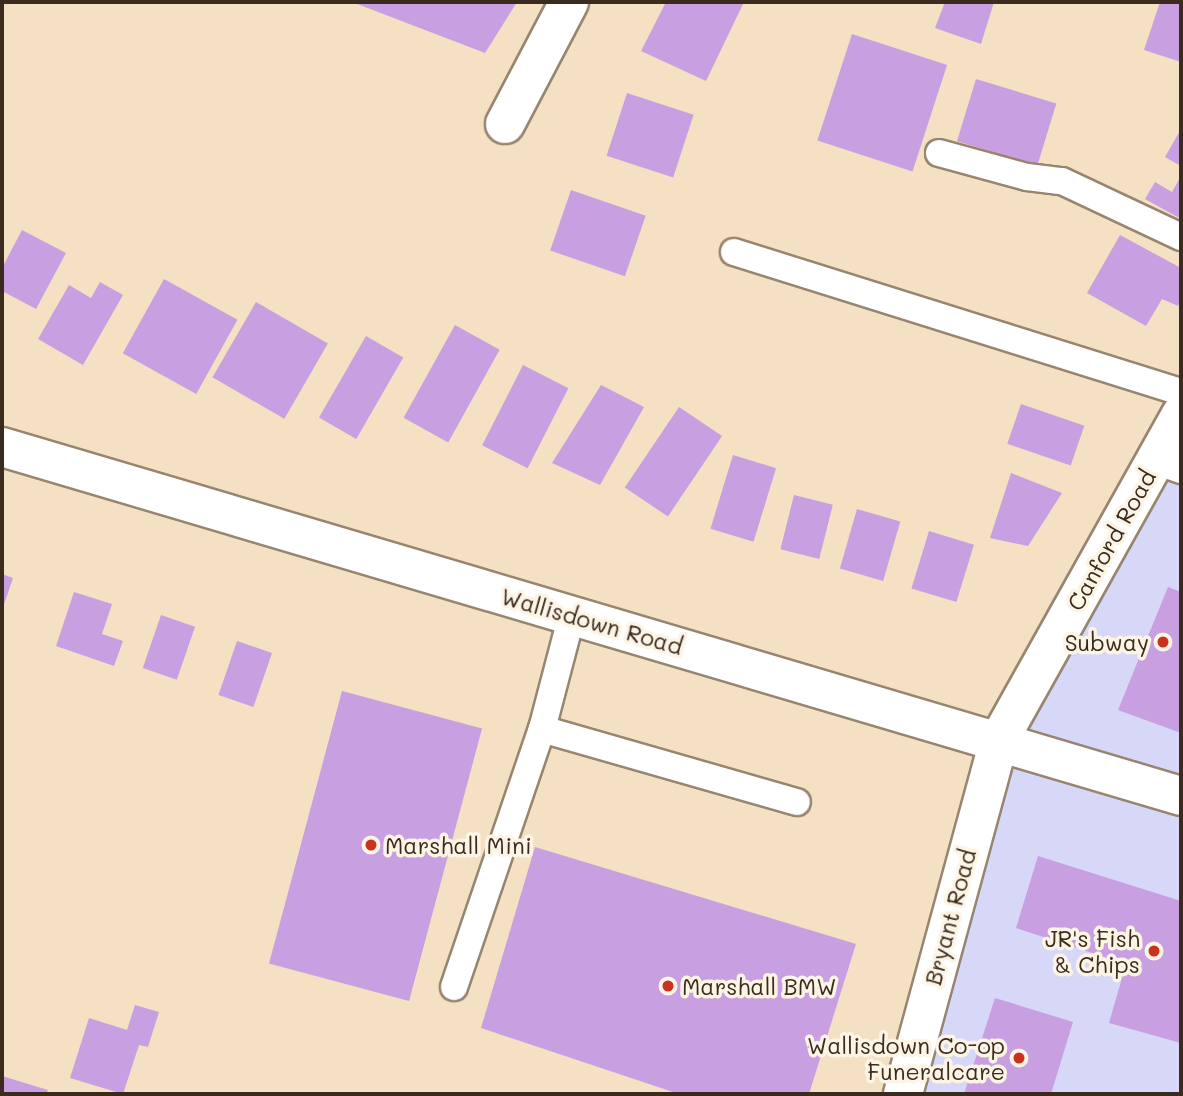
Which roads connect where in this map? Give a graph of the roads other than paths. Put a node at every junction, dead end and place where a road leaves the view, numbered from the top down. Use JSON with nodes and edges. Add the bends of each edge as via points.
{"nodes":[{"id":1,"x":569,"y":2,"type":"edge"},
{"id":2,"x":505,"y":124,"type":"dead end"},
{"id":3,"x":939,"y":153,"type":"dead end"},
{"id":4,"x":1181,"y":237,"type":"edge"},
{"id":5,"x":734,"y":252,"type":"dead end"},
{"id":6,"x":1181,"y":392,"type":"edge"},
{"id":7,"x":1181,"y":414,"type":"edge"},
{"id":8,"x":2,"y":447,"type":"edge"},
{"id":9,"x":1168,"y":466,"type":"edge"},
{"id":10,"x":572,"y":615,"type":"junction"},
{"id":11,"x":542,"y":729,"type":"junction"},
{"id":12,"x":999,"y":740,"type":"junction"},
{"id":13,"x":1181,"y":796,"type":"edge"},
{"id":14,"x":797,"y":802,"type":"dead end"},
{"id":15,"x":453,"y":987,"type":"dead end"},
{"id":16,"x":903,"y":1094,"type":"edge"}],
"edges":[{"from":1,"to":2,"type":"main road"},
{"from":3,"to":4,"type":"lane","via":[[1027,177],[1062,181]]},
{"from":5,"to":6,"type":"lane"},
{"from":7,"to":9,"type":"main road","name":"Canford Road"},
{"from":8,"to":10,"type":"main road","name":"Wallisdown Road"},
{"from":9,"to":12,"type":"main road","name":"Canford Road"},
{"from":10,"to":11,"type":"lane"},
{"from":10,"to":12,"type":"main road","name":"Wallisdown Road"},
{"from":11,"to":14,"type":"lane"},
{"from":11,"to":15,"type":"lane"},
{"from":12,"to":13,"type":"main road","name":"Wallisdown Road"},
{"from":12,"to":16,"type":"main road","name":"Bryant Road"}]}
